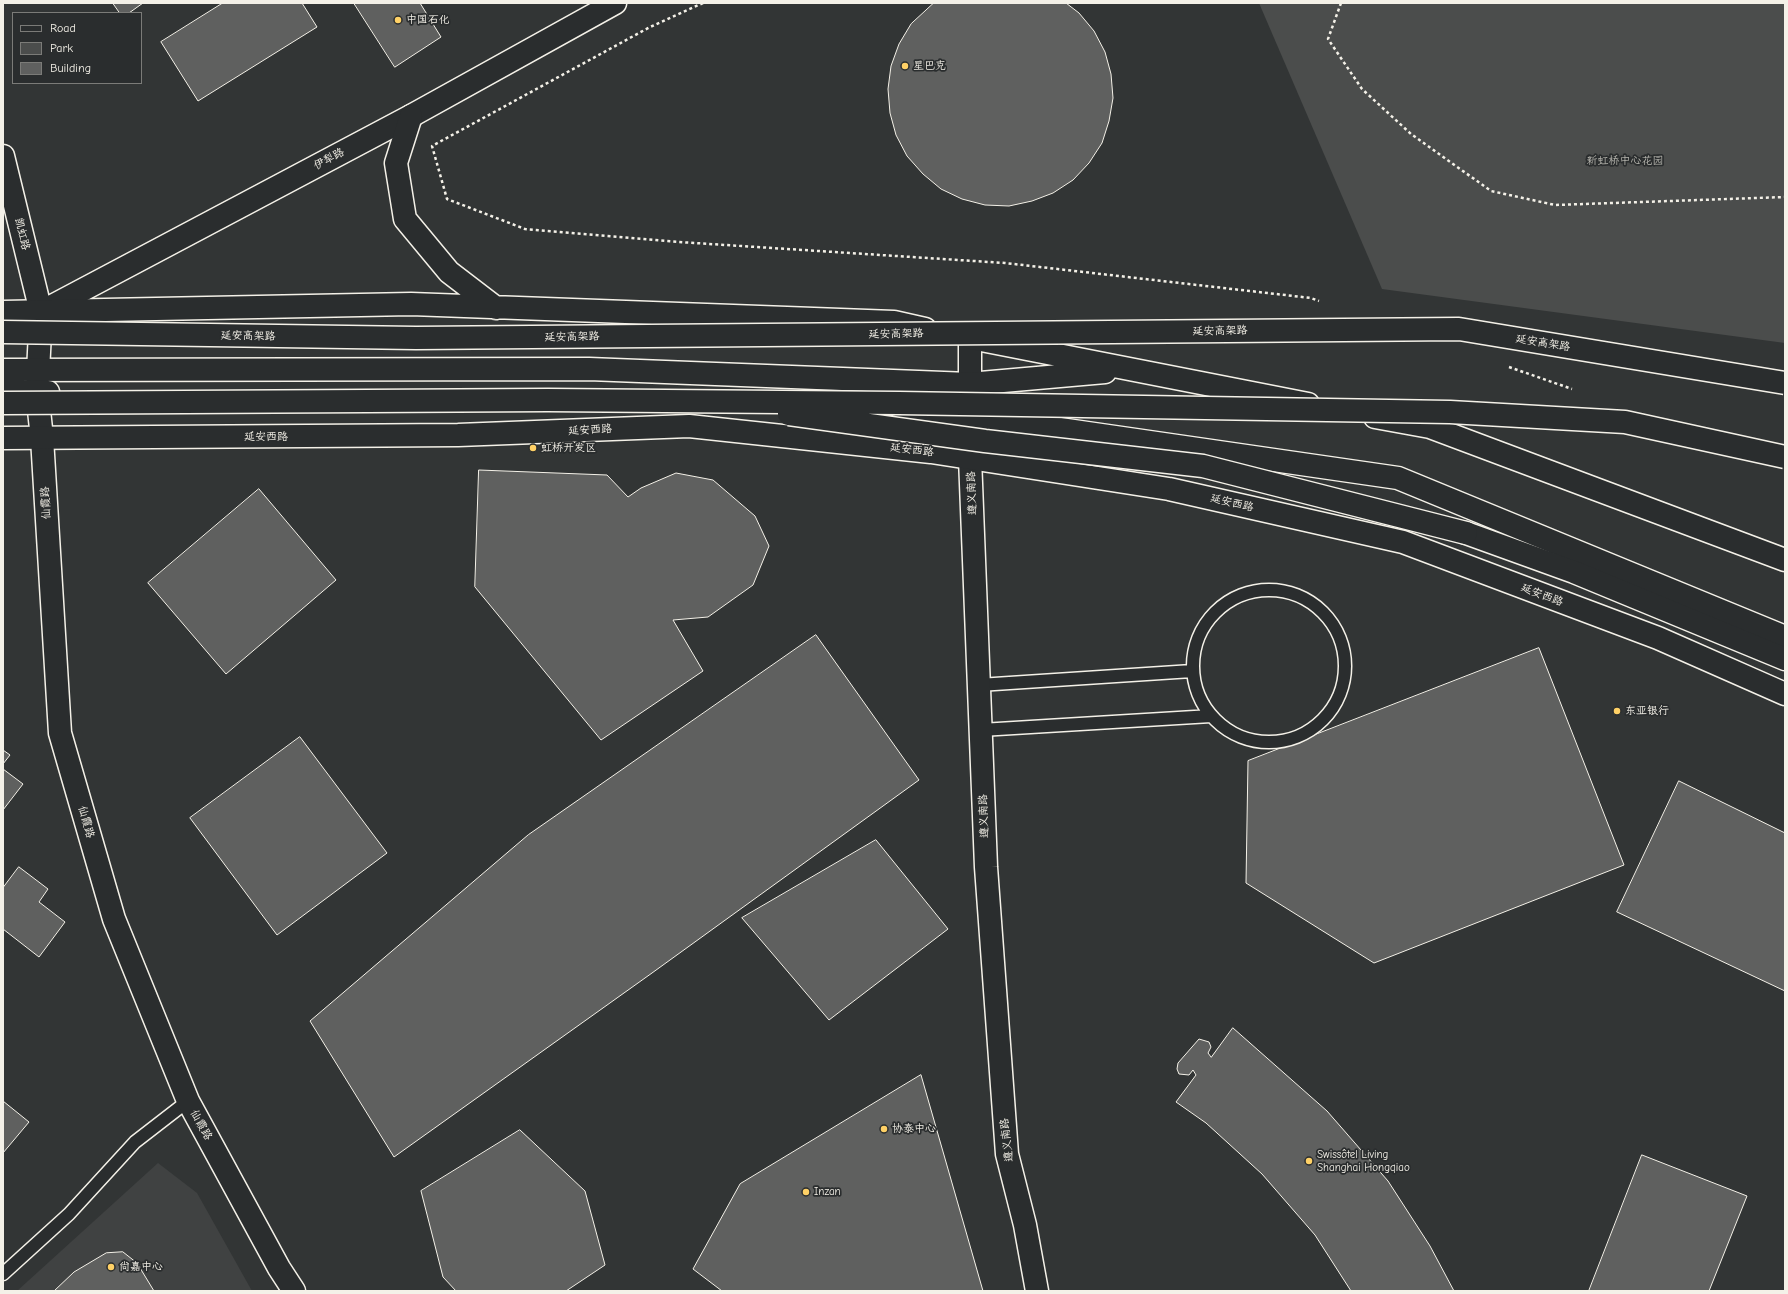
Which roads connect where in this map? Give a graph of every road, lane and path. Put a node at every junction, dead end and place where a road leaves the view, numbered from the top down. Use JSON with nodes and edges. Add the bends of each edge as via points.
{"nodes":[{"id":1,"x":615,"y":3,"type":"edge"},
{"id":2,"x":703,"y":3,"type":"edge"},
{"id":3,"x":1341,"y":3,"type":"edge"},
{"id":4,"x":411,"y":116,"type":"junction"},
{"id":5,"x":3,"y":156,"type":"edge"},
{"id":6,"x":1785,"y":197,"type":"edge"},
{"id":7,"x":1326,"y":303,"type":"dead end"},
{"id":8,"x":496,"y":308,"type":"junction"},
{"id":9,"x":3,"y":312,"type":"edge"},
{"id":10,"x":41,"y":312,"type":"junction"},
{"id":11,"x":3,"y":332,"type":"edge"},
{"id":12,"x":970,"y":338,"type":"junction"},
{"id":13,"x":1507,"y":366,"type":"dead end"},
{"id":14,"x":3,"y":370,"type":"edge"},
{"id":15,"x":37,"y":370,"type":"junction"},
{"id":16,"x":1130,"y":370,"type":"junction"},
{"id":17,"x":1785,"y":383,"type":"edge"},
{"id":18,"x":969,"y":384,"type":"junction"},
{"id":19,"x":1574,"y":390,"type":"dead end"},
{"id":20,"x":3,"y":392,"type":"edge"},
{"id":21,"x":37,"y":392,"type":"junction"},
{"id":22,"x":700,"y":402,"type":"junction"},
{"id":23,"x":3,"y":403,"type":"edge"},
{"id":24,"x":970,"y":416,"type":"junction"},
{"id":25,"x":3,"y":438,"type":"edge"},
{"id":26,"x":42,"y":438,"type":"junction"},
{"id":27,"x":1785,"y":457,"type":"edge"},
{"id":28,"x":970,"y":458,"type":"junction"},
{"id":29,"x":1785,"y":560,"type":"edge"},
{"id":30,"x":1785,"y":637,"type":"edge"},
{"id":31,"x":1785,"y":659,"type":"edge"},
{"id":32,"x":1192,"y":671,"type":"junction"},
{"id":33,"x":979,"y":685,"type":"junction"},
{"id":34,"x":1785,"y":694,"type":"edge"},
{"id":35,"x":1211,"y":716,"type":"junction"},
{"id":36,"x":981,"y":730,"type":"junction"},
{"id":37,"x":188,"y":1101,"type":"junction"},
{"id":38,"x":3,"y":1274,"type":"edge"},
{"id":39,"x":294,"y":1291,"type":"edge"},
{"id":40,"x":1037,"y":1291,"type":"edge"}],
"edges":[{"from":1,"to":4,"type":"main road","name":"伊犁路"},
{"from":2,"to":7,"type":"path","via":[[650,27],[432,146],[447,199],[525,229],[679,242],[1005,263],[1311,298]]},
{"from":3,"to":6,"type":"path","via":[[1328,39],[1362,89],[1411,134],[1491,191],[1555,205]]},
{"from":4,"to":8,"type":"main road","via":[[396,163],[405,220],[449,272]]},
{"from":4,"to":10,"type":"main road","name":"伊犁路"},
{"from":5,"to":10,"type":"main road","name":"凯虹路"},
{"from":8,"to":10,"type":"main road","via":[[411,304]]},
{"from":8,"to":12,"type":"main road","via":[[894,322]]},
{"from":9,"to":10,"type":"main road"},
{"from":10,"to":15,"type":"main road","name":"仙霞路"},
{"from":11,"to":17,"type":"main road","name":"延安高架路","bridge":true,"via":[[416,338],[1460,329]]},
{"from":12,"to":16,"type":"main road"},
{"from":12,"to":18,"type":"main road","name":"遵义南路"},
{"from":13,"to":19,"type":"path"},
{"from":14,"to":15,"type":"main road"},
{"from":15,"to":18,"type":"main road","via":[[589,369]]},
{"from":15,"to":21,"type":"main road","name":"仙霞路"},
{"from":16,"to":18,"type":"main road"},
{"from":16,"to":29,"type":"main road","via":[[1430,427]]},
{"from":18,"to":24,"type":"main road","name":"遵义南路"},
{"from":20,"to":21,"type":"main road","name":"延安西路"},
{"from":21,"to":24,"type":"main road","name":"延安西路"},
{"from":21,"to":26,"type":"main road","name":"仙霞路"},
{"from":22,"to":23,"type":"main road","bridge":true,"via":[[532,400]]},
{"from":22,"to":27,"type":"main road","bridge":true,"via":[[1450,412],[1625,422]]},
{"from":22,"to":31,"type":"main road","bridge":true,"via":[[977,440],[1203,466],[1466,533],[1574,572]]},
{"from":24,"to":28,"type":"main road","name":"遵义南路"},
{"from":24,"to":30,"type":"main road","name":"延安西路","via":[[1398,478]]},
{"from":25,"to":26,"type":"main road","name":"延安西路"},
{"from":26,"to":28,"type":"main road","name":"延安西路","via":[[458,435],[689,426]]},
{"from":26,"to":37,"type":"main road","name":"仙霞路","via":[[60,733],[114,919]]},
{"from":28,"to":33,"type":"main road","name":"遵义南路"},
{"from":28,"to":34,"type":"main road","name":"延安西路","via":[[1169,489],[1403,542],[1658,638]]},
{"from":32,"to":33,"type":"lane"},
{"from":32,"to":35,"type":"lane","via":[[1198,696]]},
{"from":32,"to":35,"type":"lane","via":[[1195,645],[1206,621],[1224,603],[1248,592],[1275,590],[1300,596],[1322,611],[1338,632],[1345,657],[1344,682],[1335,704],[1320,723],[1300,736],[1277,743],[1253,741],[1230,732]]},
{"from":33,"to":36,"type":"main road","name":"遵义南路"},
{"from":35,"to":36,"type":"lane"},
{"from":36,"to":40,"type":"main road","name":"遵义南路","via":[[986,868],[1007,1154],[1025,1225]]},
{"from":37,"to":38,"type":"lane","via":[[135,1142],[68,1214]]},
{"from":37,"to":39,"type":"main road","name":"仙霞路"}]}
